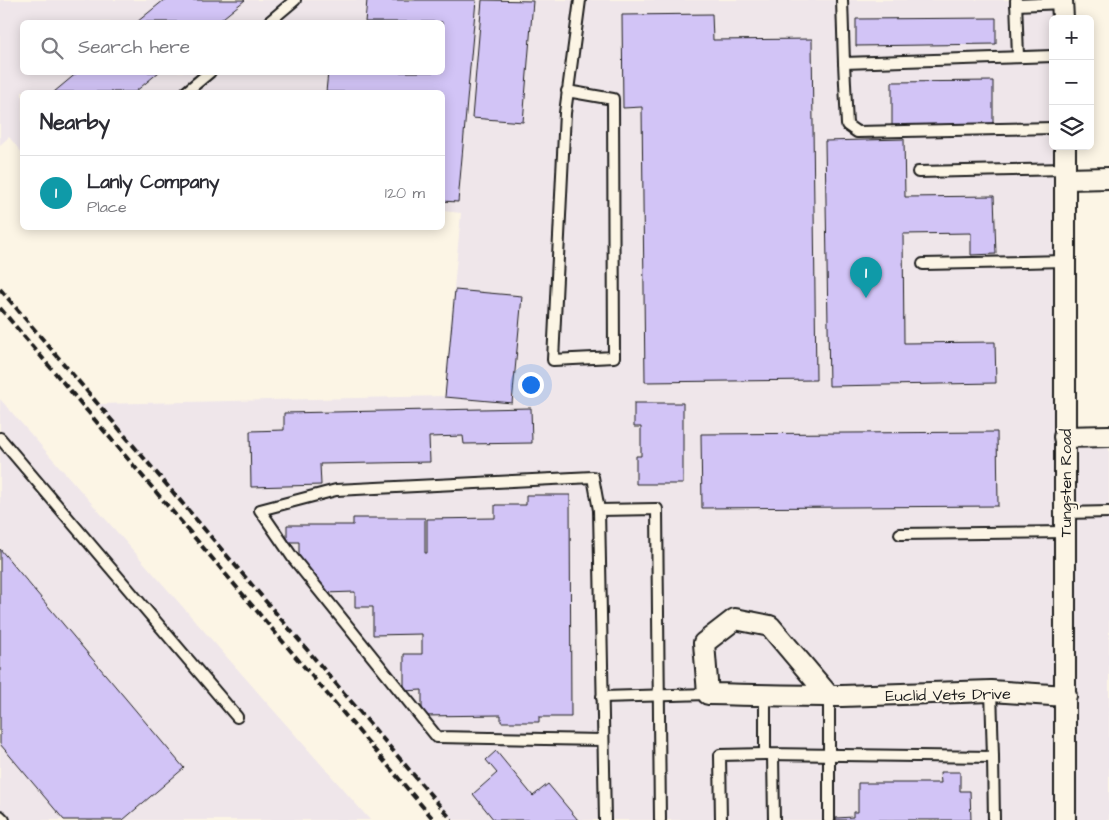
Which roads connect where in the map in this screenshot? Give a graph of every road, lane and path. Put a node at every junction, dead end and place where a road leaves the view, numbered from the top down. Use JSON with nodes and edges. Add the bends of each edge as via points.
{"nodes":[{"id":1,"x":295,"y":0,"type":"edge"},
{"id":2,"x":580,"y":0,"type":"edge"},
{"id":3,"x":842,"y":0,"type":"edge"},
{"id":4,"x":1016,"y":2,"type":"edge"},
{"id":5,"x":1063,"y":7,"type":"edge"},
{"id":6,"x":271,"y":20,"type":"edge"},
{"id":7,"x":1049,"y":56,"type":"edge"},
{"id":8,"x":1018,"y":57,"type":"junction"},
{"id":9,"x":844,"y":63,"type":"junction"},
{"id":10,"x":206,"y":75,"type":"edge"},
{"id":11,"x":188,"y":90,"type":"edge"},
{"id":12,"x":567,"y":91,"type":"junction"},
{"id":13,"x":1049,"y":128,"type":"edge"},
{"id":14,"x":1066,"y":150,"type":"edge"},
{"id":15,"x":918,"y":172,"type":"dead end"},
{"id":16,"x":1066,"y":174,"type":"junction"},
{"id":17,"x":1109,"y":178,"type":"edge"},
{"id":18,"x":1066,"y":261,"type":"junction"},
{"id":19,"x":923,"y":264,"type":"dead end"},
{"id":20,"x":1109,"y":436,"type":"edge"},
{"id":21,"x":1064,"y":437,"type":"junction"},
{"id":22,"x":0,"y":438,"type":"edge"},
{"id":23,"x":599,"y":510,"type":"junction"},
{"id":24,"x":1109,"y":512,"type":"edge"},
{"id":25,"x":1065,"y":522,"type":"junction"},
{"id":26,"x":900,"y":534,"type":"dead end"},
{"id":27,"x":991,"y":691,"type":"junction"},
{"id":28,"x":708,"y":694,"type":"junction"},
{"id":29,"x":658,"y":695,"type":"junction"},
{"id":30,"x":765,"y":695,"type":"junction"},
{"id":31,"x":829,"y":696,"type":"junction"},
{"id":32,"x":1066,"y":696,"type":"junction"},
{"id":33,"x":602,"y":697,"type":"junction"},
{"id":34,"x":237,"y":718,"type":"dead end"},
{"id":35,"x":603,"y":740,"type":"junction"},
{"id":36,"x":769,"y":754,"type":"junction"},
{"id":37,"x":830,"y":756,"type":"junction"},
{"id":38,"x":993,"y":757,"type":"junction"},
{"id":39,"x":0,"y":816,"type":"edge"},
{"id":40,"x":4,"y":820,"type":"edge"},
{"id":41,"x":604,"y":820,"type":"edge"},
{"id":42,"x":660,"y":820,"type":"edge"},
{"id":43,"x":721,"y":820,"type":"edge"},
{"id":44,"x":774,"y":820,"type":"edge"},
{"id":45,"x":829,"y":820,"type":"edge"},
{"id":46,"x":994,"y":820,"type":"edge"},
{"id":47,"x":1066,"y":820,"type":"edge"}],
"edges":[{"from":1,"to":6,"type":"lane"},
{"from":2,"to":12,"type":"lane"},
{"from":3,"to":9,"type":"lane"},
{"from":4,"to":5,"type":"lane"},
{"from":4,"to":8,"type":"lane"},
{"from":7,"to":8,"type":"lane"},
{"from":8,"to":9,"type":"lane"},
{"from":9,"to":13,"type":"lane","via":[[847,125],[857,132]]},
{"from":10,"to":11,"type":"lane"},
{"from":12,"to":12,"type":"lane","via":[[553,360],[614,356],[613,99]]},
{"from":14,"to":16,"type":"street","name":"Tungsten Road"},
{"from":15,"to":16,"type":"lane"},
{"from":16,"to":17,"type":"street"},
{"from":16,"to":18,"type":"street","name":"Tungsten Road"},
{"from":18,"to":19,"type":"lane"},
{"from":18,"to":21,"type":"street","name":"Tungsten Road"},
{"from":20,"to":21,"type":"street"},
{"from":21,"to":25,"type":"street","name":"Tungsten Road"},
{"from":22,"to":34,"type":"lane"},
{"from":23,"to":29,"type":"lane","via":[[657,509]]},
{"from":23,"to":33,"type":"lane"},
{"from":23,"to":35,"type":"lane","via":[[593,477],[336,490],[260,510],[293,558],[437,737]]},
{"from":24,"to":25,"type":"lane"},
{"from":25,"to":26,"type":"lane"},
{"from":25,"to":32,"type":"street","name":"Tungsten Road"},
{"from":27,"to":31,"type":"street","name":"Euclid Vets Drive"},
{"from":27,"to":32,"type":"street","name":"Euclid Vets Drive"},
{"from":27,"to":38,"type":"lane"},
{"from":28,"to":29,"type":"lane"},
{"from":28,"to":30,"type":"street","name":"Euclid Vets Drive"},
{"from":28,"to":31,"type":"street","via":[[704,643],[735,619],[770,626]]},
{"from":29,"to":33,"type":"lane"},
{"from":29,"to":42,"type":"lane"},
{"from":30,"to":31,"type":"street","name":"Euclid Vets Drive"},
{"from":30,"to":36,"type":"lane"},
{"from":31,"to":37,"type":"lane"},
{"from":32,"to":47,"type":"street","name":"Tungsten Road"},
{"from":33,"to":35,"type":"lane"},
{"from":35,"to":41,"type":"lane"},
{"from":36,"to":37,"type":"lane"},
{"from":36,"to":43,"type":"lane","via":[[720,755]]},
{"from":36,"to":44,"type":"lane"},
{"from":37,"to":38,"type":"lane"},
{"from":37,"to":45,"type":"lane"},
{"from":38,"to":46,"type":"lane"},
{"from":39,"to":40,"type":"lane"}]}
